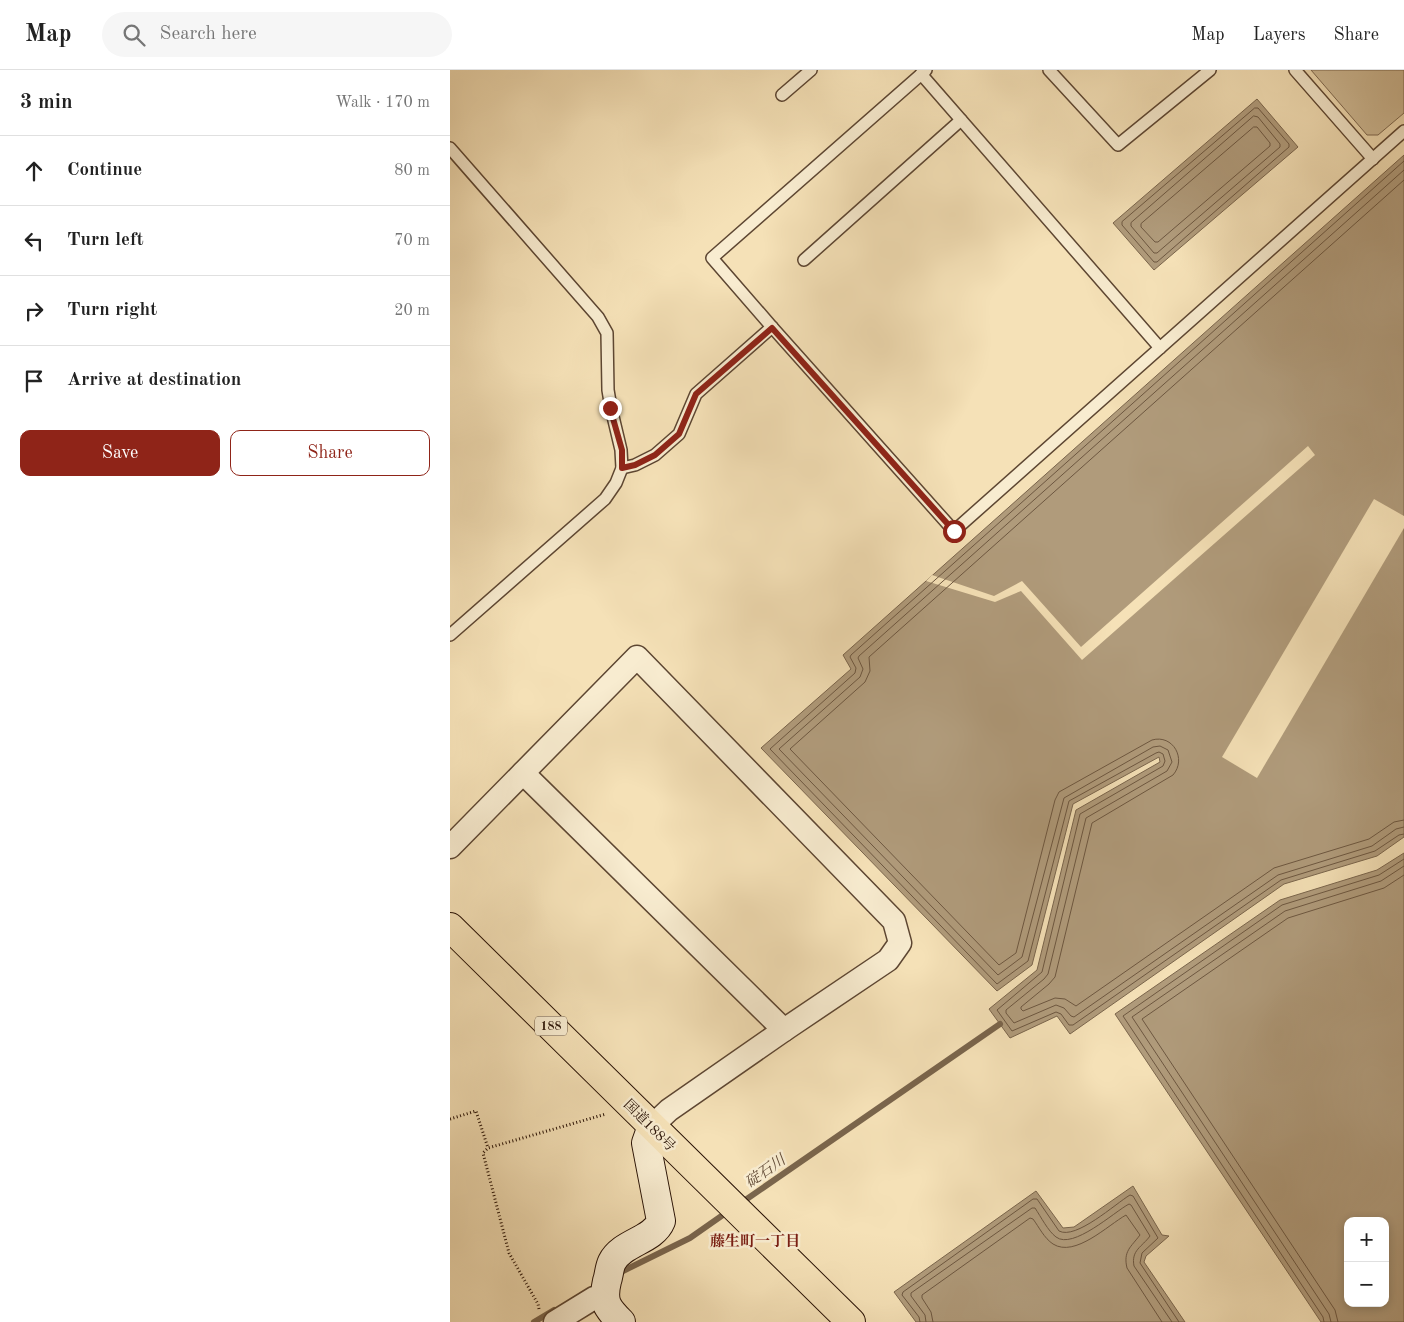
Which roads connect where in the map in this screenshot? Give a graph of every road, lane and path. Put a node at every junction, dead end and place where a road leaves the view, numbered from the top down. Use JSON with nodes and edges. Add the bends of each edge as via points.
{"nodes":[{"id":1,"x":811,"y":70,"type":"edge"},
{"id":2,"x":1049,"y":70,"type":"edge"},
{"id":3,"x":1210,"y":70,"type":"edge"},
{"id":4,"x":1295,"y":70,"type":"edge"},
{"id":5,"x":924,"y":72,"type":"edge"},
{"id":6,"x":782,"y":95,"type":"dead end"},
{"id":7,"x":961,"y":120,"type":"junction"},
{"id":8,"x":1404,"y":131,"type":"edge"},
{"id":9,"x":450,"y":148,"type":"edge"},
{"id":10,"x":1373,"y":159,"type":"junction"},
{"id":11,"x":804,"y":260,"type":"dead end"},
{"id":12,"x":772,"y":328,"type":"junction"},
{"id":13,"x":1160,"y":348,"type":"junction"},
{"id":14,"x":622,"y":468,"type":"junction"},
{"id":15,"x":450,"y":635,"type":"edge"},
{"id":16,"x":523,"y":773,"type":"junction"},
{"id":17,"x":450,"y":846,"type":"edge"},
{"id":18,"x":450,"y":927,"type":"edge"},
{"id":19,"x":784,"y":1030,"type":"junction"},
{"id":20,"x":629,"y":1103,"type":"junction"},
{"id":21,"x":450,"y":1118,"type":"edge"},
{"id":22,"x":652,"y":1126,"type":"junction"},
{"id":23,"x":488,"y":1148,"type":"junction"},
{"id":24,"x":607,"y":1282,"type":"junction"},
{"id":25,"x":549,"y":1319,"type":"edge"},
{"id":26,"x":621,"y":1322,"type":"edge"},
{"id":27,"x":851,"y":1322,"type":"edge"}],
"edges":[{"from":1,"to":6,"type":"lane"},
{"from":2,"to":3,"type":"lane","via":[[1118,145]]},
{"from":4,"to":10,"type":"lane"},
{"from":5,"to":7,"type":"lane"},
{"from":5,"to":12,"type":"lane","via":[[712,258]]},
{"from":7,"to":11,"type":"lane"},
{"from":7,"to":13,"type":"lane"},
{"from":8,"to":10,"type":"lane"},
{"from":9,"to":14,"type":"lane","via":[[598,317],[607,333],[610,408],[622,450]]},
{"from":10,"to":13,"type":"lane"},
{"from":12,"to":13,"type":"lane","via":[[954,531]]},
{"from":12,"to":14,"type":"lane","via":[[696,394],[679,434],[655,455]]},
{"from":14,"to":15,"type":"lane","via":[[606,499]]},
{"from":16,"to":17,"type":"street"},
{"from":16,"to":19,"type":"street"},
{"from":16,"to":19,"type":"street","via":[[637,657],[894,922],[900,943],[888,960]]},
{"from":18,"to":20,"type":"highway","name":"国道188号","number":"188"},
{"from":19,"to":22,"type":"street","via":[[669,1110]]},
{"from":20,"to":22,"type":"highway","name":"国道188号","number":"188"},
{"from":20,"to":23,"type":"path","via":[[620,1110]]},
{"from":21,"to":23,"type":"path","via":[[476,1111]]},
{"from":22,"to":24,"type":"main road","via":[[646,1143],[662,1221],[658,1228],[622,1250]]},
{"from":22,"to":27,"type":"highway","name":"国道188号","number":"188"},
{"from":23,"to":25,"type":"path","via":[[483,1153],[509,1253]]},
{"from":24,"to":25,"type":"street","via":[[594,1298]]},
{"from":24,"to":26,"type":"main road","via":[[611,1312]]}]}
